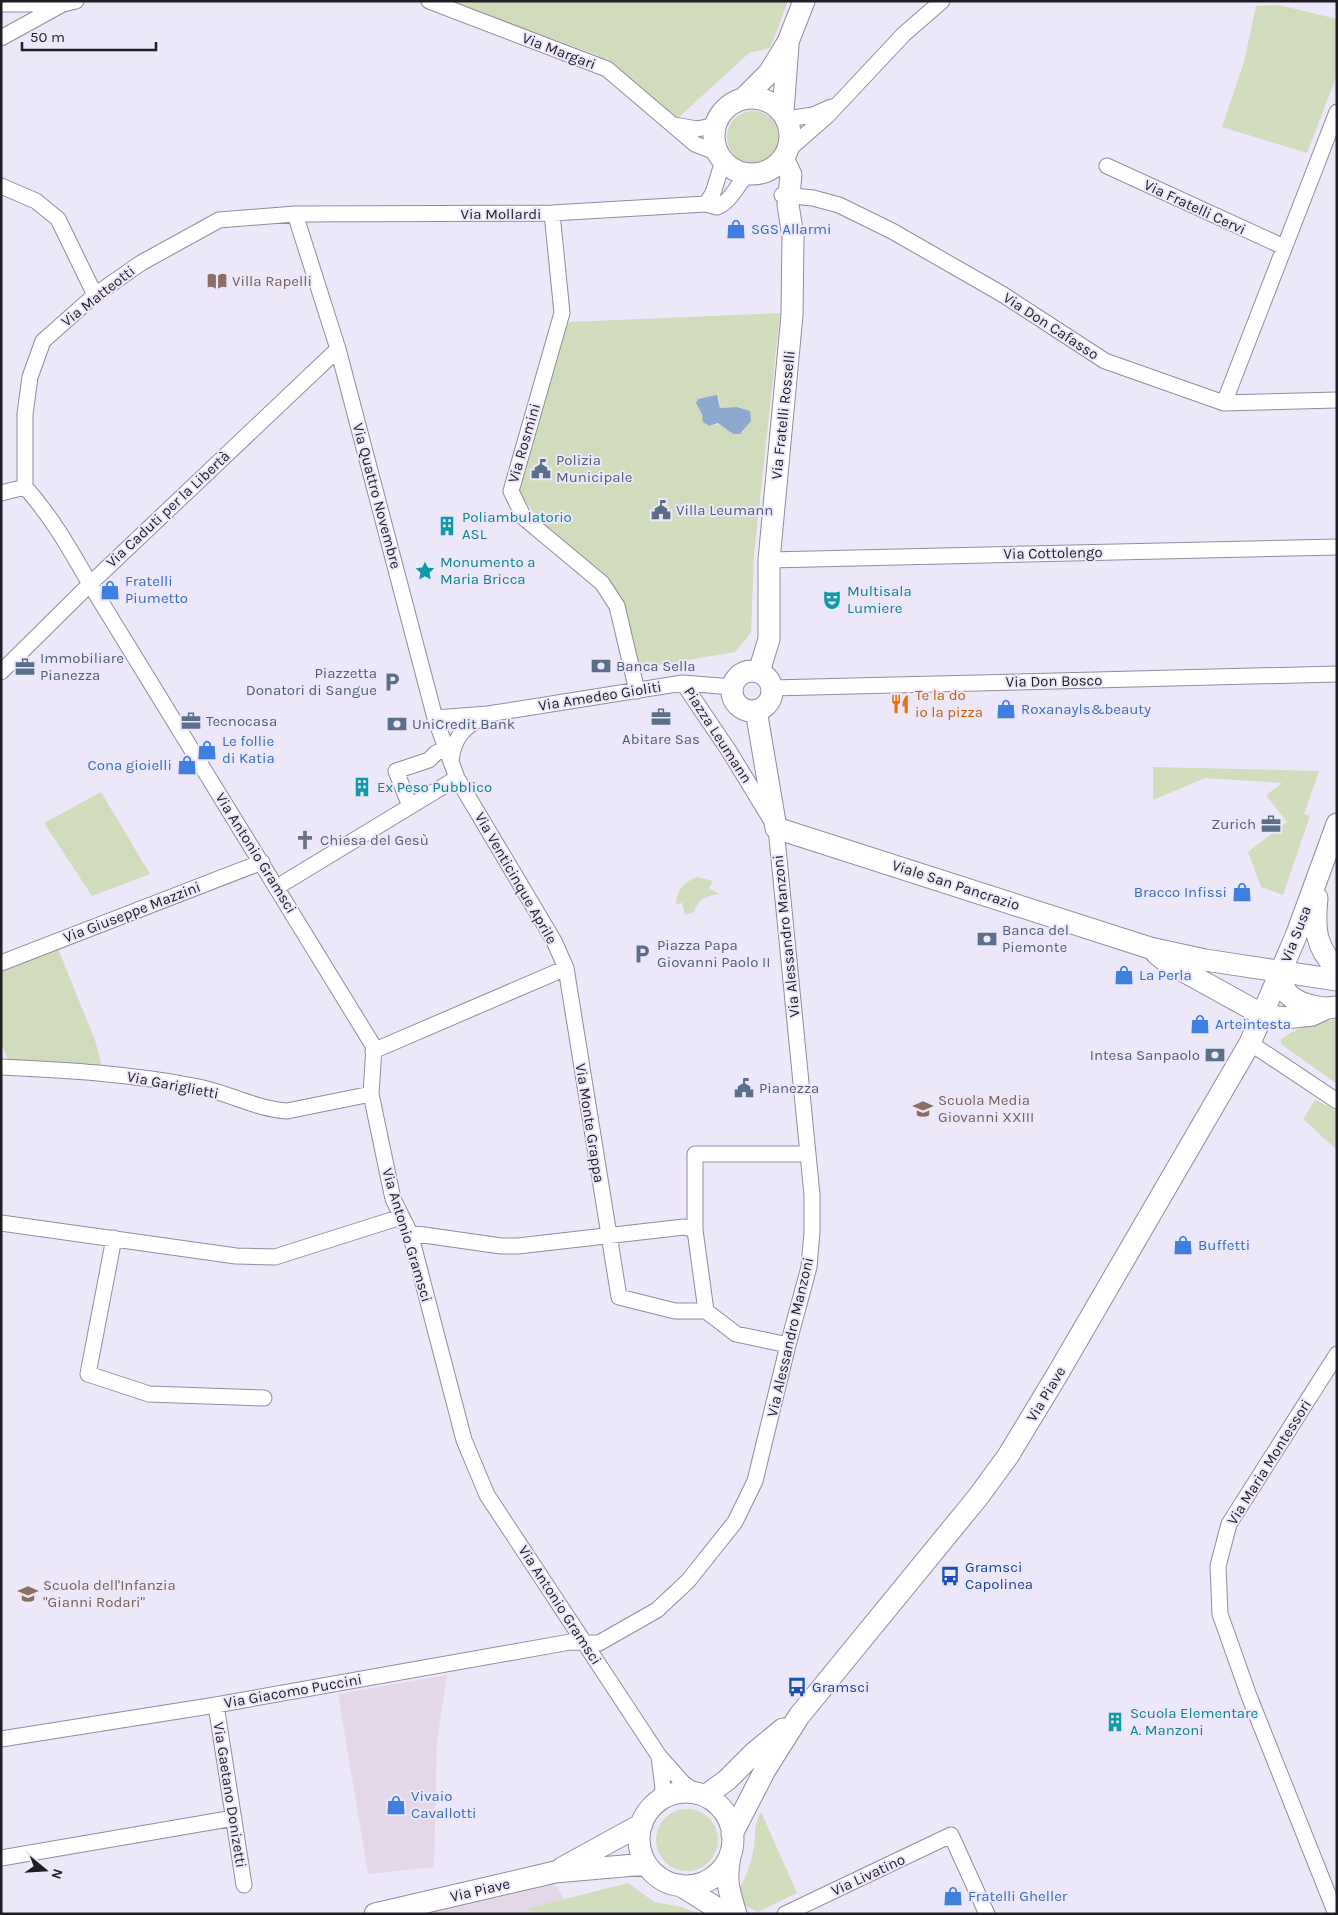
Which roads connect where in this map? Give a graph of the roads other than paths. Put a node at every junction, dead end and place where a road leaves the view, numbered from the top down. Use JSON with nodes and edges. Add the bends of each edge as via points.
{"nodes":[{"id":1,"x":429,"y":1,"type":"edge"},
{"id":2,"x":804,"y":1,"type":"edge"},
{"id":3,"x":942,"y":1,"type":"edge"},
{"id":4,"x":69,"y":3,"type":"edge"},
{"id":5,"x":1,"y":4,"type":"edge"},
{"id":6,"x":1,"y":38,"type":"edge"},
{"id":7,"x":788,"y":42,"type":"junction"},
{"id":8,"x":743,"y":98,"type":"junction"},
{"id":9,"x":842,"y":101,"type":"junction"},
{"id":10,"x":1337,"y":112,"type":"edge"},
{"id":11,"x":785,"y":116,"type":"junction"},
{"id":12,"x":674,"y":125,"type":"junction"},
{"id":13,"x":716,"y":125,"type":"junction"},
{"id":14,"x":786,"y":154,"type":"junction"},
{"id":15,"x":721,"y":157,"type":"junction"},
{"id":16,"x":1107,"y":166,"type":"dead end"},
{"id":17,"x":753,"y":174,"type":"junction"},
{"id":18,"x":1,"y":186,"type":"edge"},
{"id":19,"x":787,"y":198,"type":"junction"},
{"id":20,"x":706,"y":204,"type":"junction"},
{"id":21,"x":295,"y":214,"type":"junction"},
{"id":22,"x":552,"y":214,"type":"junction"},
{"id":23,"x":1284,"y":247,"type":"junction"},
{"id":24,"x":94,"y":295,"type":"junction"},
{"id":25,"x":338,"y":349,"type":"junction"},
{"id":26,"x":1337,"y":400,"type":"edge"},
{"id":27,"x":1224,"y":402,"type":"junction"},
{"id":28,"x":25,"y":487,"type":"junction"},
{"id":29,"x":1,"y":493,"type":"edge"},
{"id":30,"x":1337,"y":547,"type":"edge"},
{"id":31,"x":769,"y":560,"type":"junction"},
{"id":32,"x":90,"y":584,"type":"junction"},
{"id":33,"x":4,"y":669,"type":"edge"},
{"id":34,"x":1337,"y":674,"type":"edge"},
{"id":35,"x":765,"y":680,"type":"junction"},
{"id":36,"x":682,"y":683,"type":"junction"},
{"id":37,"x":732,"y":687,"type":"junction"},
{"id":38,"x":638,"y":691,"type":"junction"},
{"id":39,"x":756,"y":710,"type":"junction"},
{"id":40,"x":488,"y":714,"type":"junction"},
{"id":41,"x":435,"y":718,"type":"junction"},
{"id":42,"x":448,"y":754,"type":"junction"},
{"id":43,"x":457,"y":778,"type":"junction"},
{"id":44,"x":410,"y":806,"type":"junction"},
{"id":45,"x":774,"y":821,"type":"junction"},
{"id":46,"x":1337,"y":824,"type":"edge"},
{"id":47,"x":262,"y":862,"type":"junction"},
{"id":48,"x":1318,"y":874,"type":"junction"},
{"id":49,"x":277,"y":887,"type":"junction"},
{"id":50,"x":1150,"y":948,"type":"junction"},
{"id":51,"x":1,"y":963,"type":"edge"},
{"id":52,"x":566,"y":968,"type":"junction"},
{"id":53,"x":1337,"y":969,"type":"edge"},
{"id":54,"x":1281,"y":973,"type":"junction"},
{"id":55,"x":1337,"y":980,"type":"edge"},
{"id":56,"x":1332,"y":1007,"type":"edge"},
{"id":57,"x":573,"y":1011,"type":"joint"},
{"id":58,"x":1263,"y":1015,"type":"junction"},
{"id":59,"x":1250,"y":1043,"type":"junction"},
{"id":60,"x":373,"y":1052,"type":"junction"},
{"id":61,"x":1,"y":1067,"type":"edge"},
{"id":62,"x":371,"y":1094,"type":"junction"},
{"id":63,"x":1337,"y":1101,"type":"edge"},
{"id":64,"x":808,"y":1154,"type":"junction"},
{"id":65,"x":401,"y":1217,"type":"junction"},
{"id":66,"x":1,"y":1223,"type":"edge"},
{"id":67,"x":695,"y":1230,"type":"junction"},
{"id":68,"x":410,"y":1233,"type":"junction"},
{"id":69,"x":608,"y":1234,"type":"junction"},
{"id":70,"x":114,"y":1238,"type":"junction"},
{"id":71,"x":706,"y":1311,"type":"junction"},
{"id":72,"x":788,"y":1345,"type":"junction"},
{"id":73,"x":1337,"y":1354,"type":"edge"},
{"id":74,"x":264,"y":1398,"type":"dead end"},
{"id":75,"x":584,"y":1643,"type":"junction"},
{"id":76,"x":216,"y":1705,"type":"junction"},
{"id":77,"x":799,"y":1716,"type":"junction"},
{"id":78,"x":1,"y":1739,"type":"edge"},
{"id":79,"x":660,"y":1756,"type":"junction"},
{"id":80,"x":701,"y":1795,"type":"junction"},
{"id":81,"x":661,"y":1799,"type":"junction"},
{"id":82,"x":234,"y":1818,"type":"junction"},
{"id":83,"x":642,"y":1824,"type":"junction"},
{"id":84,"x":732,"y":1843,"type":"junction"},
{"id":85,"x":1,"y":1858,"type":"edge"},
{"id":86,"x":646,"y":1864,"type":"junction"},
{"id":87,"x":555,"y":1872,"type":"junction"},
{"id":88,"x":244,"y":1885,"type":"dead end"},
{"id":89,"x":680,"y":1886,"type":"junction"},
{"id":90,"x":375,"y":1914,"type":"edge"},
{"id":91,"x":726,"y":1914,"type":"edge"},
{"id":92,"x":736,"y":1914,"type":"edge"},
{"id":93,"x":784,"y":1914,"type":"edge"},
{"id":94,"x":987,"y":1914,"type":"edge"},
{"id":95,"x":1336,"y":1914,"type":"edge"}],
"edges":[{"from":1,"to":12,"type":"street","name":"Via Margari","via":[[607,69]]},
{"from":2,"to":7,"type":"street"},
{"from":3,"to":9,"type":"street","via":[[904,34]]},
{"from":4,"to":5,"type":"street"},
{"from":4,"to":6,"type":"street"},
{"from":7,"to":8,"type":"street","via":[[769,73]]},
{"from":7,"to":11,"type":"street"},
{"from":8,"to":11,"type":"street","via":[[769,101]]},
{"from":8,"to":13,"type":"street","via":[[726,108]]},
{"from":9,"to":11,"type":"street","via":[[813,115]]},
{"from":9,"to":14,"type":"street"},
{"from":10,"to":23,"type":"street"},
{"from":11,"to":14,"type":"street","via":[[790,134]]},
{"from":12,"to":13,"type":"street","via":[[697,129]]},
{"from":12,"to":15,"type":"street","name":"Via Margari","via":[[695,144]]},
{"from":13,"to":15,"type":"street","via":[[714,134]]},
{"from":14,"to":17,"type":"street","via":[[776,166]]},
{"from":14,"to":19,"type":"street","name":"Via Fratelli Rosselli","via":[[791,175]]},
{"from":15,"to":17,"type":"street","via":[[730,168]]},
{"from":15,"to":20,"type":"street","via":[[713,193]]},
{"from":16,"to":23,"type":"street","name":"Via Fratelli Cervi"},
{"from":17,"to":19,"type":"street","via":[[771,183]]},
{"from":17,"to":20,"type":"street","name":"Via Mollardi","via":[[738,184],[724,204]]},
{"from":18,"to":24,"type":"street","via":[[36,200],[58,219]]},
{"from":19,"to":27,"type":"street","name":"Via Don Cafasso","via":[[838,205],[892,231],[1002,294],[1105,361]]},
{"from":19,"to":31,"type":"street","name":"Via Fratelli Rosselli","via":[[794,236],[792,315]]},
{"from":20,"to":22,"type":"street","name":"Via Mollardi"},
{"from":21,"to":22,"type":"street","name":"Via Mollardi"},
{"from":21,"to":24,"type":"street","name":"Via Matteotti","via":[[219,220],[141,262]]},
{"from":21,"to":25,"type":"street","name":"Via Quattro Novembre"},
{"from":22,"to":38,"type":"street","name":"Via Rosmini","via":[[562,313],[511,491],[524,518],[602,582],[617,606]]},
{"from":23,"to":27,"type":"street"},
{"from":24,"to":28,"type":"street","name":"Via Matteotti","via":[[43,341],[30,377]]},
{"from":25,"to":32,"type":"street","name":"Via Caduti per la Libertà"},
{"from":25,"to":41,"type":"street","name":"Via Quattro Novembre"},
{"from":26,"to":27,"type":"street","name":"Via Don Cafasso"},
{"from":28,"to":29,"type":"street"},
{"from":28,"to":32,"type":"street","via":[[62,533]]},
{"from":30,"to":31,"type":"street","name":"Via Cottolengo"},
{"from":31,"to":35,"type":"street","name":"Via Fratelli Rosselli","via":[[769,639]]},
{"from":32,"to":33,"type":"street","name":"Via Caduti per la Libertà"},
{"from":32,"to":47,"type":"street","name":"Via Antonio Gramsci"},
{"from":34,"to":35,"type":"street","name":"Via Don Bosco"},
{"from":35,"to":37,"type":"street","via":[[752,671],[739,676]]},
{"from":35,"to":39,"type":"street","via":[[768,703]]},
{"from":36,"to":37,"type":"street","name":"Piazza Leumann"},
{"from":36,"to":38,"type":"street","name":"Via Amedeo Gioliti"},
{"from":36,"to":45,"type":"street","name":"Piazza Leumann"},
{"from":37,"to":39,"type":"street","via":[[739,706]]},
{"from":38,"to":40,"type":"street","name":"Via Amedeo Gioliti"},
{"from":39,"to":45,"type":"street","name":"Piazza Leumann"},
{"from":40,"to":41,"type":"street","name":"Via Amedeo Gioliti"},
{"from":40,"to":42,"type":"street","name":"Via Amedeo Gioliti","via":[[461,731]]},
{"from":41,"to":42,"type":"street","name":"Via Quattro Novembre"},
{"from":42,"to":43,"type":"street","name":"Via Quattro Novembre"},
{"from":42,"to":44,"type":"street","via":[[436,753],[429,760],[396,771]]},
{"from":43,"to":44,"type":"street"},
{"from":43,"to":52,"type":"street","name":"Via Venticinque Aprile","via":[[554,941]]},
{"from":44,"to":49,"type":"street"},
{"from":45,"to":50,"type":"street","name":"Viale San Pancrazio"},
{"from":45,"to":64,"type":"street","name":"Via Alessandro Manzoni"},
{"from":46,"to":48,"type":"street","name":"Via Susa"},
{"from":47,"to":49,"type":"street","name":"Via Antonio Gramsci"},
{"from":47,"to":51,"type":"street","name":"Via Giuseppe Mazzini"},
{"from":48,"to":53,"type":"street","via":[[1317,936],[1324,956]]},
{"from":48,"to":54,"type":"street","name":"Via Susa"},
{"from":49,"to":60,"type":"street","name":"Via Antonio Gramsci","via":[[374,1047]]},
{"from":50,"to":54,"type":"street","name":"Viale San Pancrazio"},
{"from":50,"to":58,"type":"street","name":"Viale San Pancrazio","via":[[1167,962]]},
{"from":52,"to":57,"type":"street","name":"Via Venticinque Aprile"},
{"from":52,"to":60,"type":"street"},
{"from":54,"to":55,"type":"street","name":"Viale San Pancrazio"},
{"from":54,"to":56,"type":"street","via":[[1282,986],[1291,998],[1310,1006]]},
{"from":54,"to":58,"type":"street","name":"Via Susa"},
{"from":56,"to":58,"type":"street","name":"Viale San Pancrazio","via":[[1312,1015],[1285,1018]]},
{"from":57,"to":69,"type":"street","name":"Via Monte Grappa"},
{"from":58,"to":59,"type":"street","name":"Via Susa"},
{"from":59,"to":63,"type":"street"},
{"from":59,"to":77,"type":"street","name":"Via Piave","via":[[1008,1456]]},
{"from":60,"to":62,"type":"street","name":"Via Antonio Gramsci"},
{"from":61,"to":62,"type":"street","name":"Via Gariglietti","via":[[102,1072],[201,1088],[287,1111]]},
{"from":62,"to":65,"type":"street","name":"Via Antonio Gramsci","via":[[393,1199]]},
{"from":64,"to":67,"type":"street","via":[[696,1154]]},
{"from":64,"to":72,"type":"street","name":"Via Alessandro Manzoni","via":[[812,1232],[809,1267]]},
{"from":65,"to":68,"type":"street","name":"Via Antonio Gramsci"},
{"from":65,"to":70,"type":"street","via":[[275,1257],[236,1256]]},
{"from":66,"to":70,"type":"street"},
{"from":67,"to":69,"type":"street","via":[[684,1227]]},
{"from":67,"to":71,"type":"street"},
{"from":68,"to":69,"type":"street","via":[[500,1246]]},
{"from":68,"to":75,"type":"street","name":"Via Antonio Gramsci","via":[[464,1440],[487,1495]]},
{"from":69,"to":71,"type":"street","name":"Via Monte Grappa","via":[[619,1297],[675,1311]]},
{"from":70,"to":74,"type":"street","via":[[88,1374],[149,1394]]},
{"from":71,"to":72,"type":"street","via":[[736,1334]]},
{"from":72,"to":75,"type":"street","name":"Via Alessandro Manzoni","via":[[755,1481],[735,1522],[688,1581],[657,1610],[599,1643]]},
{"from":73,"to":95,"type":"street","name":"Via Maria Montessori","via":[[1229,1524],[1218,1566],[1220,1614],[1249,1696]]},
{"from":75,"to":76,"type":"street","name":"Via Giacomo Puccini","via":[[570,1642]]},
{"from":75,"to":79,"type":"street","name":"Via Antonio Gramsci"},
{"from":76,"to":78,"type":"street","name":"Via Giacomo Puccini"},
{"from":76,"to":82,"type":"street","name":"Via Gaetano Donizetti"},
{"from":77,"to":80,"type":"street","name":"Via Piave","via":[[727,1780]]},
{"from":77,"to":84,"type":"street","name":"Via Piave","via":[[765,1770]]},
{"from":79,"to":80,"type":"street","name":"Via Antonio Gramsci","via":[[683,1783]]},
{"from":79,"to":81,"type":"street","name":"Via Antonio Gramsci"},
{"from":80,"to":81,"type":"street","via":[[672,1794]]},
{"from":80,"to":84,"type":"street","via":[[721,1808],[730,1824]]},
{"from":81,"to":83,"type":"street","via":[[649,1810]]},
{"from":82,"to":85,"type":"street"},
{"from":82,"to":88,"type":"street","name":"Via Gaetano Donizetti"},
{"from":83,"to":86,"type":"street","via":[[640,1851]]},
{"from":83,"to":87,"type":"street","name":"Via Piave"},
{"from":84,"to":89,"type":"street","via":[[726,1864],[711,1878]]},
{"from":84,"to":92,"type":"street","via":[[727,1870],[728,1889]]},
{"from":86,"to":87,"type":"street","name":"Via Piave"},
{"from":86,"to":89,"type":"street","via":[[666,1882]]},
{"from":87,"to":90,"type":"street","name":"Via Piave"},
{"from":89,"to":91,"type":"street"},
{"from":93,"to":94,"type":"street","name":"Via Livatino","via":[[950,1835]]}]}
